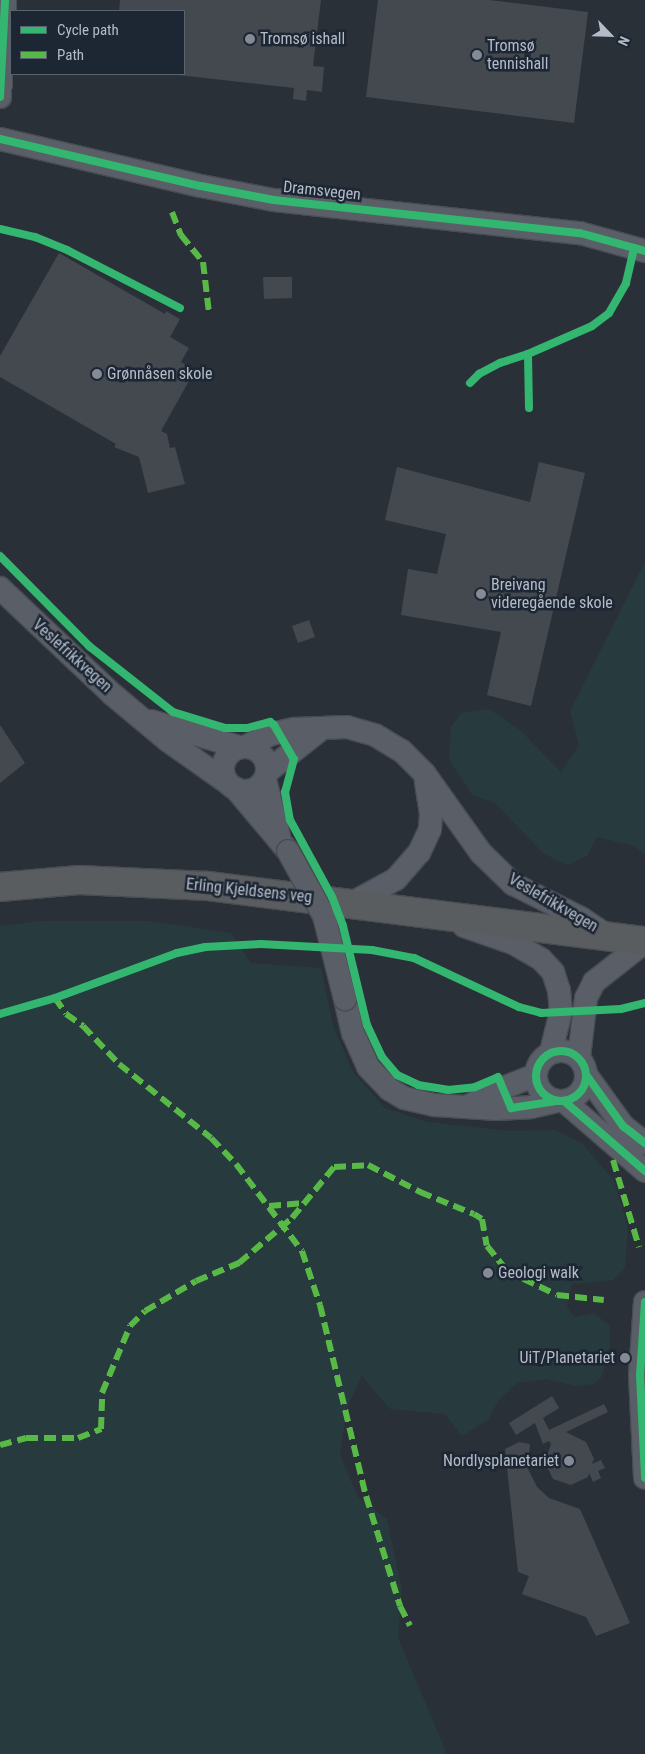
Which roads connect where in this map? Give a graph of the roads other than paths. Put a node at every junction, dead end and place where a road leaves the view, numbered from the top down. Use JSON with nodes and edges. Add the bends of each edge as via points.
{"nodes":[{"id":1,"x":5,"y":0,"type":"edge"},
{"id":2,"x":0,"y":97,"type":"edge"},
{"id":3,"x":0,"y":139,"type":"edge"},
{"id":4,"x":645,"y":251,"type":"edge"},
{"id":5,"x":0,"y":588,"type":"edge"},
{"id":6,"x":147,"y":720,"type":"junction"},
{"id":7,"x":320,"y":730,"type":"junction"},
{"id":8,"x":243,"y":747,"type":"junction"},
{"id":9,"x":424,"y":773,"type":"junction"},
{"id":10,"x":266,"y":775,"type":"junction"},
{"id":11,"x":232,"y":786,"type":"junction"},
{"id":12,"x":284,"y":845,"type":"junction"},
{"id":13,"x":0,"y":887,"type":"edge"},
{"id":14,"x":354,"y":902,"type":"junction"},
{"id":15,"x":423,"y":912,"type":"junction"},
{"id":16,"x":611,"y":937,"type":"junction"},
{"id":17,"x":645,"y":941,"type":"edge"},
{"id":18,"x":551,"y":1052,"type":"junction"},
{"id":19,"x":583,"y":1066,"type":"junction"},
{"id":20,"x":536,"y":1075,"type":"junction"},
{"id":21,"x":561,"y":1101,"type":"junction"},
{"id":22,"x":470,"y":1105,"type":"junction"},
{"id":23,"x":645,"y":1143,"type":"edge"},
{"id":24,"x":645,"y":1171,"type":"edge"},
{"id":25,"x":645,"y":1302,"type":"edge"},
{"id":26,"x":645,"y":1478,"type":"edge"}],
"edges":[{"from":1,"to":2,"type":"street"},
{"from":3,"to":4,"type":"street","name":"Dramsvegen","via":[[274,200],[580,233]]},
{"from":5,"to":6,"type":"street","name":"Veslefrikkvegen","via":[[78,664]]},
{"from":6,"to":8,"type":"street","name":"Veslefrikkvegen"},
{"from":6,"to":11,"type":"street","name":"Veslefrikkvegen","via":[[167,740]]},
{"from":7,"to":8,"type":"street","name":"Veslefrikkvegen","via":[[294,729]]},
{"from":7,"to":9,"type":"street","name":"Veslefrikkvegen","via":[[347,727],[375,735],[402,751]]},
{"from":7,"to":10,"type":"street"},
{"from":8,"to":10,"type":"street","via":[[263,754]]},
{"from":8,"to":11,"type":"street","via":[[226,758],[223,766]]},
{"from":9,"to":14,"type":"street","via":[[431,814],[430,829],[419,853],[396,879]]},
{"from":9,"to":16,"type":"street","name":"Veslefrikkvegen","via":[[481,853],[513,884]]},
{"from":10,"to":11,"type":"street","via":[[252,790]]},
{"from":10,"to":12,"type":"street","name":"Veslefrikkvegen"},
{"from":11,"to":12,"type":"street","name":"Veslefrikkvegen"},
{"from":12,"to":22,"type":"street","name":"Veslefrikkvegen","bridge":true,"via":[[324,916],[353,1033],[368,1066],[389,1089],[421,1103]]},
{"from":13,"to":14,"type":"highway","name":"Erling Kjeldsens veg","via":[[79,880],[208,886]]},
{"from":14,"to":15,"type":"highway","name":"Erling Kjeldsens veg"},
{"from":15,"to":16,"type":"highway","name":"Erling Kjeldsens veg"},
{"from":15,"to":18,"type":"street","via":[[513,942],[547,965],[557,981],[561,1003]]},
{"from":16,"to":17,"type":"highway","name":"Erling Kjeldsens veg"},
{"from":17,"to":19,"type":"street","via":[[594,982],[586,998]]},
{"from":18,"to":19,"type":"street","via":[[566,1050]]},
{"from":18,"to":20,"type":"street","via":[[540,1061]]},
{"from":19,"to":21,"type":"street","via":[[578,1095]]},
{"from":19,"to":23,"type":"street","via":[[623,1126]]},
{"from":20,"to":21,"type":"street","via":[[540,1089]]},
{"from":20,"to":22,"type":"street"},
{"from":21,"to":22,"type":"street","name":"Veslefrikkvegen","via":[[524,1107]]},
{"from":21,"to":24,"type":"street"},
{"from":25,"to":26,"type":"street","via":[[640,1375]]}]}
